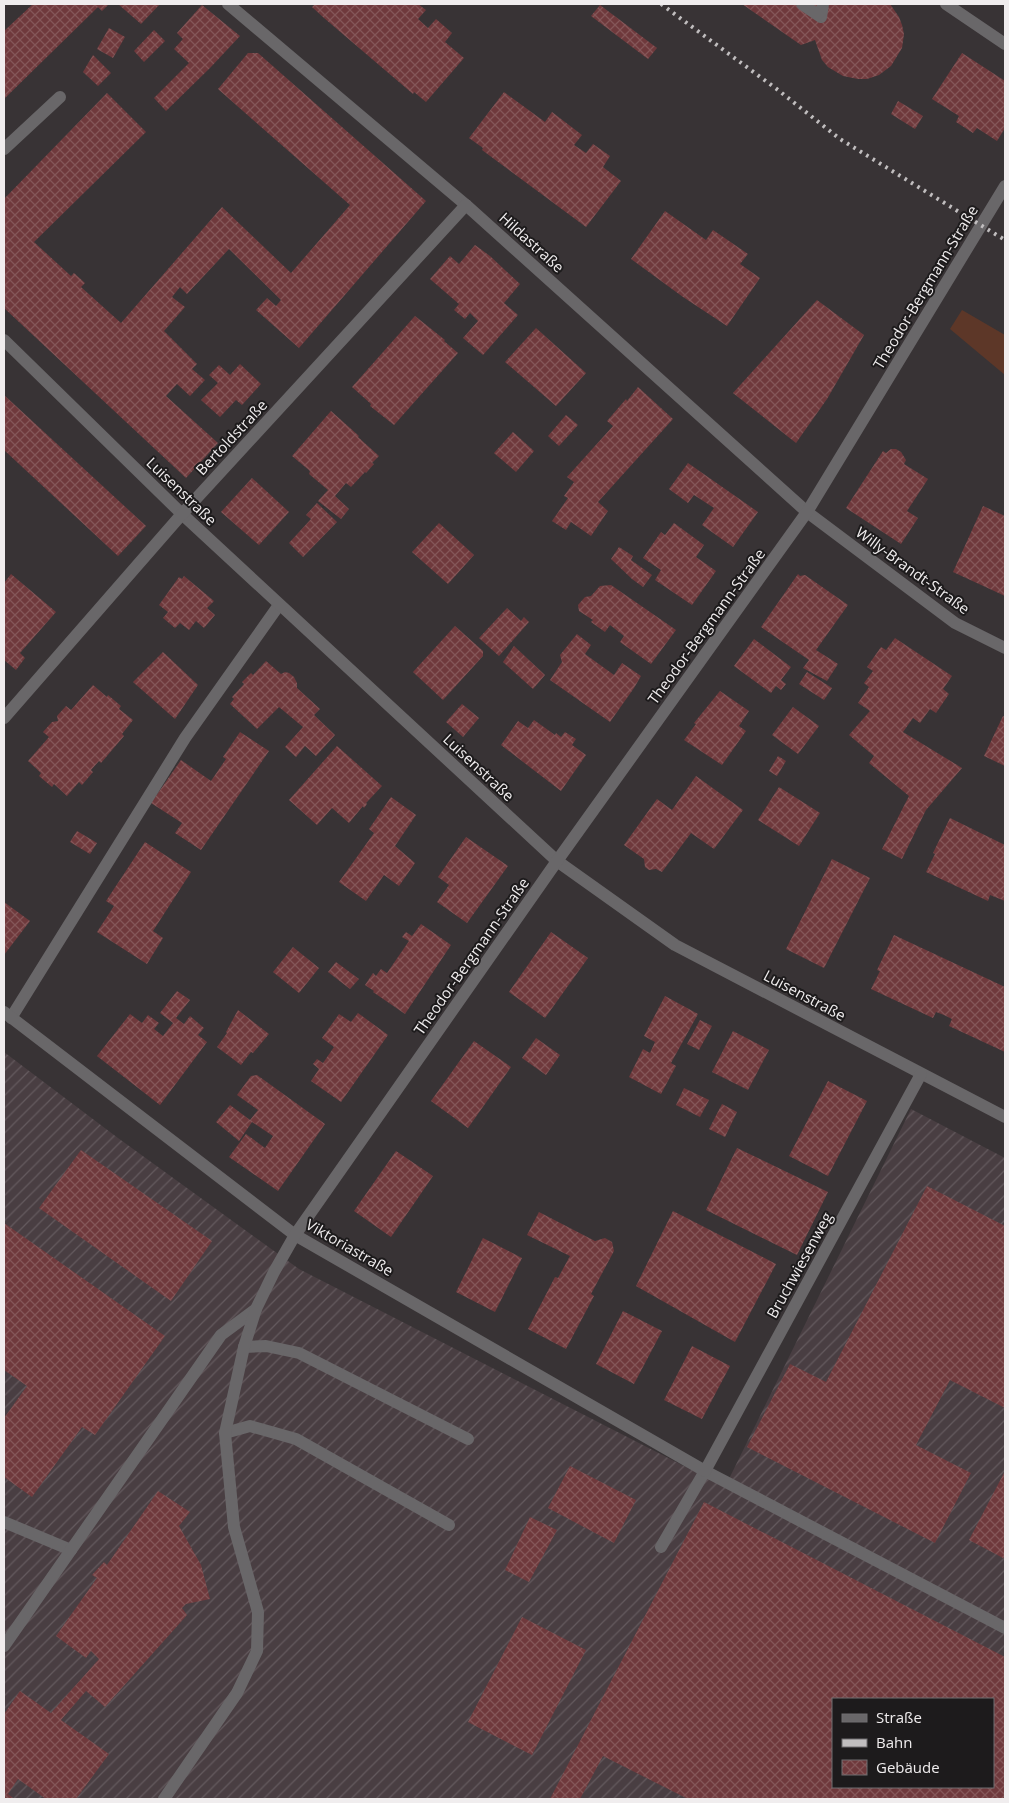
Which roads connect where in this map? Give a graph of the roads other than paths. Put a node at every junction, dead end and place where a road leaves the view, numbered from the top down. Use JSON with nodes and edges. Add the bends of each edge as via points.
{"nodes":[{"id":1,"x":228,"y":4,"type":"edge"},
{"id":2,"x":802,"y":4,"type":"edge"},
{"id":3,"x":823,"y":4,"type":"edge"},
{"id":4,"x":946,"y":4,"type":"edge"},
{"id":5,"x":1005,"y":44,"type":"edge"},
{"id":6,"x":60,"y":97,"type":"dead end"},
{"id":7,"x":4,"y":150,"type":"edge"},
{"id":8,"x":1005,"y":186,"type":"edge"},
{"id":9,"x":466,"y":205,"type":"junction"},
{"id":10,"x":4,"y":340,"type":"edge"},
{"id":11,"x":807,"y":512,"type":"junction"},
{"id":12,"x":182,"y":514,"type":"junction"},
{"id":13,"x":279,"y":605,"type":"junction"},
{"id":14,"x":1005,"y":648,"type":"edge"},
{"id":15,"x":4,"y":718,"type":"edge"},
{"id":16,"x":557,"y":861,"type":"junction"},
{"id":17,"x":7,"y":1015,"type":"edge"},
{"id":18,"x":921,"y":1074,"type":"junction"},
{"id":19,"x":1005,"y":1117,"type":"edge"},
{"id":20,"x":296,"y":1234,"type":"junction"},
{"id":21,"x":256,"y":1309,"type":"junction"},
{"id":22,"x":244,"y":1347,"type":"junction"},
{"id":23,"x":225,"y":1433,"type":"junction"},
{"id":24,"x":468,"y":1439,"type":"dead end"},
{"id":25,"x":705,"y":1471,"type":"junction"},
{"id":26,"x":4,"y":1522,"type":"edge"},
{"id":27,"x":449,"y":1525,"type":"dead end"},
{"id":28,"x":661,"y":1547,"type":"dead end"},
{"id":29,"x":71,"y":1550,"type":"junction"},
{"id":30,"x":1005,"y":1628,"type":"edge"},
{"id":31,"x":4,"y":1646,"type":"edge"},
{"id":32,"x":164,"y":1799,"type":"edge"}],
"edges":[{"from":1,"to":9,"type":"street","name":"Hildastraße"},
{"from":2,"to":3,"type":"street","via":[[820,17]]},
{"from":4,"to":5,"type":"street"},
{"from":6,"to":7,"type":"street"},
{"from":8,"to":11,"type":"street","name":"Theodor-Bergmann-Straße"},
{"from":9,"to":11,"type":"street","name":"Hildastraße"},
{"from":9,"to":12,"type":"street","name":"Bertoldstraße"},
{"from":10,"to":12,"type":"street","name":"Luisenstraße"},
{"from":11,"to":14,"type":"street","name":"Willy-Brandt-Straße","via":[[955,623]]},
{"from":11,"to":16,"type":"street","name":"Theodor-Bergmann-Straße"},
{"from":12,"to":13,"type":"street","name":"Luisenstraße"},
{"from":12,"to":15,"type":"street","name":"Bertoldstraße"},
{"from":13,"to":16,"type":"street","name":"Luisenstraße"},
{"from":13,"to":17,"type":"street","via":[[185,738]]},
{"from":16,"to":18,"type":"street","name":"Luisenstraße","via":[[675,946]]},
{"from":16,"to":20,"type":"street","name":"Theodor-Bergmann-Straße"},
{"from":17,"to":20,"type":"street","name":"Viktoriastraße"},
{"from":18,"to":19,"type":"street","name":"Luisenstraße"},
{"from":18,"to":25,"type":"street","name":"Bruchwiesenweg"},
{"from":20,"to":21,"type":"street","name":"Theodor-Bergmann-Straße"},
{"from":20,"to":25,"type":"street","name":"Viktoriastraße"},
{"from":21,"to":22,"type":"street","name":"Theodor-Bergmann-Straße"},
{"from":21,"to":29,"type":"street","via":[[222,1335]]},
{"from":22,"to":23,"type":"street","name":"Theodor-Bergmann-Straße"},
{"from":22,"to":24,"type":"street","via":[[266,1346],[299,1353]]},
{"from":23,"to":27,"type":"street","via":[[250,1426],[296,1439]]},
{"from":23,"to":32,"type":"street","name":"Theodor-Bergmann-Straße","via":[[234,1528],[258,1612],[257,1650],[237,1693]]},
{"from":25,"to":28,"type":"street","name":"Bruchwiesenweg"},
{"from":25,"to":30,"type":"street","name":"Viktoriastraße"},
{"from":26,"to":29,"type":"street"},
{"from":29,"to":31,"type":"street"}]}
